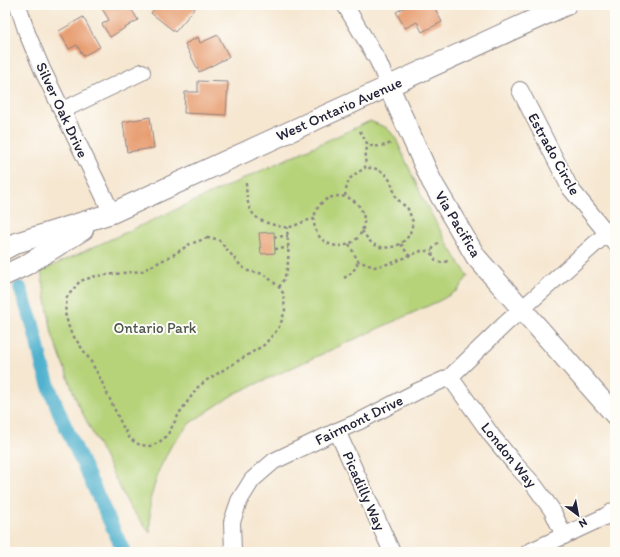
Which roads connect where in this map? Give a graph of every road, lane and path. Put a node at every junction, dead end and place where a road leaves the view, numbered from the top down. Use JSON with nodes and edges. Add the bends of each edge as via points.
{"nodes":[{"id":1,"x":18,"y":5,"type":"edge"},
{"id":2,"x":345,"y":5,"type":"edge"},
{"id":3,"x":566,"y":5,"type":"edge"},
{"id":4,"x":142,"y":72,"type":"dead end"},
{"id":5,"x":389,"y":86,"type":"junction"},
{"id":6,"x":520,"y":90,"type":"dead end"},
{"id":7,"x":63,"y":110,"type":"junction"},
{"id":8,"x":360,"y":131,"type":"dead end"},
{"id":9,"x":391,"y":143,"type":"dead end"},
{"id":10,"x":368,"y":145,"type":"junction"},
{"id":11,"x":366,"y":168,"type":"junction"},
{"id":12,"x":246,"y":183,"type":"dead end"},
{"id":13,"x":345,"y":196,"type":"junction"},
{"id":14,"x":112,"y":212,"type":"junction"},
{"id":15,"x":314,"y":219,"type":"junction"},
{"id":16,"x":288,"y":227,"type":"junction"},
{"id":17,"x":362,"y":231,"type":"junction"},
{"id":18,"x":612,"y":234,"type":"edge"},
{"id":19,"x":288,"y":236,"type":"junction"},
{"id":20,"x":274,"y":237,"type":"dead end"},
{"id":21,"x":438,"y":243,"type":"dead end"},
{"id":22,"x":349,"y":244,"type":"junction"},
{"id":23,"x":401,"y":244,"type":"junction"},
{"id":24,"x":288,"y":248,"type":"junction"},
{"id":25,"x":5,"y":249,"type":"edge"},
{"id":26,"x":275,"y":249,"type":"dead end"},
{"id":27,"x":432,"y":251,"type":"junction"},
{"id":28,"x":409,"y":256,"type":"junction"},
{"id":29,"x":450,"y":259,"type":"dead end"},
{"id":30,"x":358,"y":261,"type":"junction"},
{"id":31,"x":5,"y":275,"type":"edge"},
{"id":32,"x":344,"y":278,"type":"dead end"},
{"id":33,"x":279,"y":287,"type":"junction"},
{"id":34,"x":522,"y":309,"type":"junction"},
{"id":35,"x":450,"y":377,"type":"junction"},
{"id":36,"x":615,"y":414,"type":"edge"},
{"id":37,"x":337,"y":430,"type":"junction"},
{"id":38,"x":615,"y":510,"type":"edge"},
{"id":39,"x":564,"y":536,"type":"junction"},
{"id":40,"x":233,"y":552,"type":"edge"},
{"id":41,"x":392,"y":552,"type":"edge"},
{"id":42,"x":529,"y":552,"type":"edge"}],
"edges":[{"from":1,"to":7,"type":"street","name":"Silver Oak Drive","via":[[42,69]]},
{"from":2,"to":5,"type":"street","name":"Via Pacifica","via":[[378,61]]},
{"from":3,"to":5,"type":"main road","name":"West Ontario Avenue"},
{"from":4,"to":7,"type":"street"},
{"from":5,"to":14,"type":"main road","name":"West Ontario Avenue"},
{"from":5,"to":34,"type":"main road","name":"Via Pacifica","via":[[432,182],[476,257]]},
{"from":6,"to":18,"type":"street","name":"Estrado Circle","via":[[570,188]]},
{"from":7,"to":14,"type":"street","name":"Silver Oak Drive"},
{"from":8,"to":10,"type":"path"},
{"from":9,"to":10,"type":"path","via":[[383,147]]},
{"from":10,"to":11,"type":"path"},
{"from":11,"to":13,"type":"path","via":[[348,181]]},
{"from":11,"to":23,"type":"path","via":[[374,168],[387,176],[396,198],[408,209],[413,222],[409,235]]},
{"from":12,"to":16,"type":"path","via":[[247,200],[257,219]]},
{"from":13,"to":15,"type":"path","via":[[328,198],[321,203]]},
{"from":13,"to":17,"type":"path","via":[[359,206],[363,214]]},
{"from":14,"to":25,"type":"main road","name":"West Ontario Avenue","via":[[16,243]]},
{"from":14,"to":31,"type":"main road","name":"West Ontario Avenue","via":[[26,265]]},
{"from":15,"to":16,"type":"path"},
{"from":15,"to":22,"type":"path","via":[[316,231],[324,241],[340,246]]},
{"from":16,"to":19,"type":"path"},
{"from":17,"to":22,"type":"path"},
{"from":17,"to":23,"type":"path","via":[[378,246],[390,248]]},
{"from":18,"to":34,"type":"street","name":"Fairmont Drive"},
{"from":19,"to":20,"type":"path"},
{"from":19,"to":24,"type":"path"},
{"from":21,"to":27,"type":"path"},
{"from":22,"to":30,"type":"path"},
{"from":23,"to":28,"type":"path"},
{"from":24,"to":26,"type":"path"},
{"from":24,"to":33,"type":"path","via":[[286,272]]},
{"from":27,"to":28,"type":"path","via":[[421,251]]},
{"from":27,"to":29,"type":"path","via":[[438,262]]},
{"from":28,"to":30,"type":"path","via":[[374,267]]},
{"from":30,"to":32,"type":"path","via":[[352,273]]},
{"from":33,"to":33,"type":"path","via":[[264,274],[248,271],[241,266],[218,239],[207,238],[190,244],[142,271],[96,276],[80,281],[67,297],[64,313],[70,331],[99,376],[130,439],[140,445],[150,446],[167,436],[198,387],[272,338],[285,310]]},
{"from":34,"to":35,"type":"street","name":"Fairmont Drive"},
{"from":34,"to":36,"type":"main road","name":"Via Pacifica"},
{"from":35,"to":37,"type":"street","name":"Fairmont Drive"},
{"from":35,"to":39,"type":"street","name":"London Way","via":[[501,447],[548,504]]},
{"from":37,"to":40,"type":"street","name":"Fairmont Drive","via":[[274,461],[252,480],[232,522]]},
{"from":37,"to":41,"type":"street","name":"Picadilly Way"},
{"from":38,"to":39,"type":"street"},
{"from":39,"to":42,"type":"street"}]}
